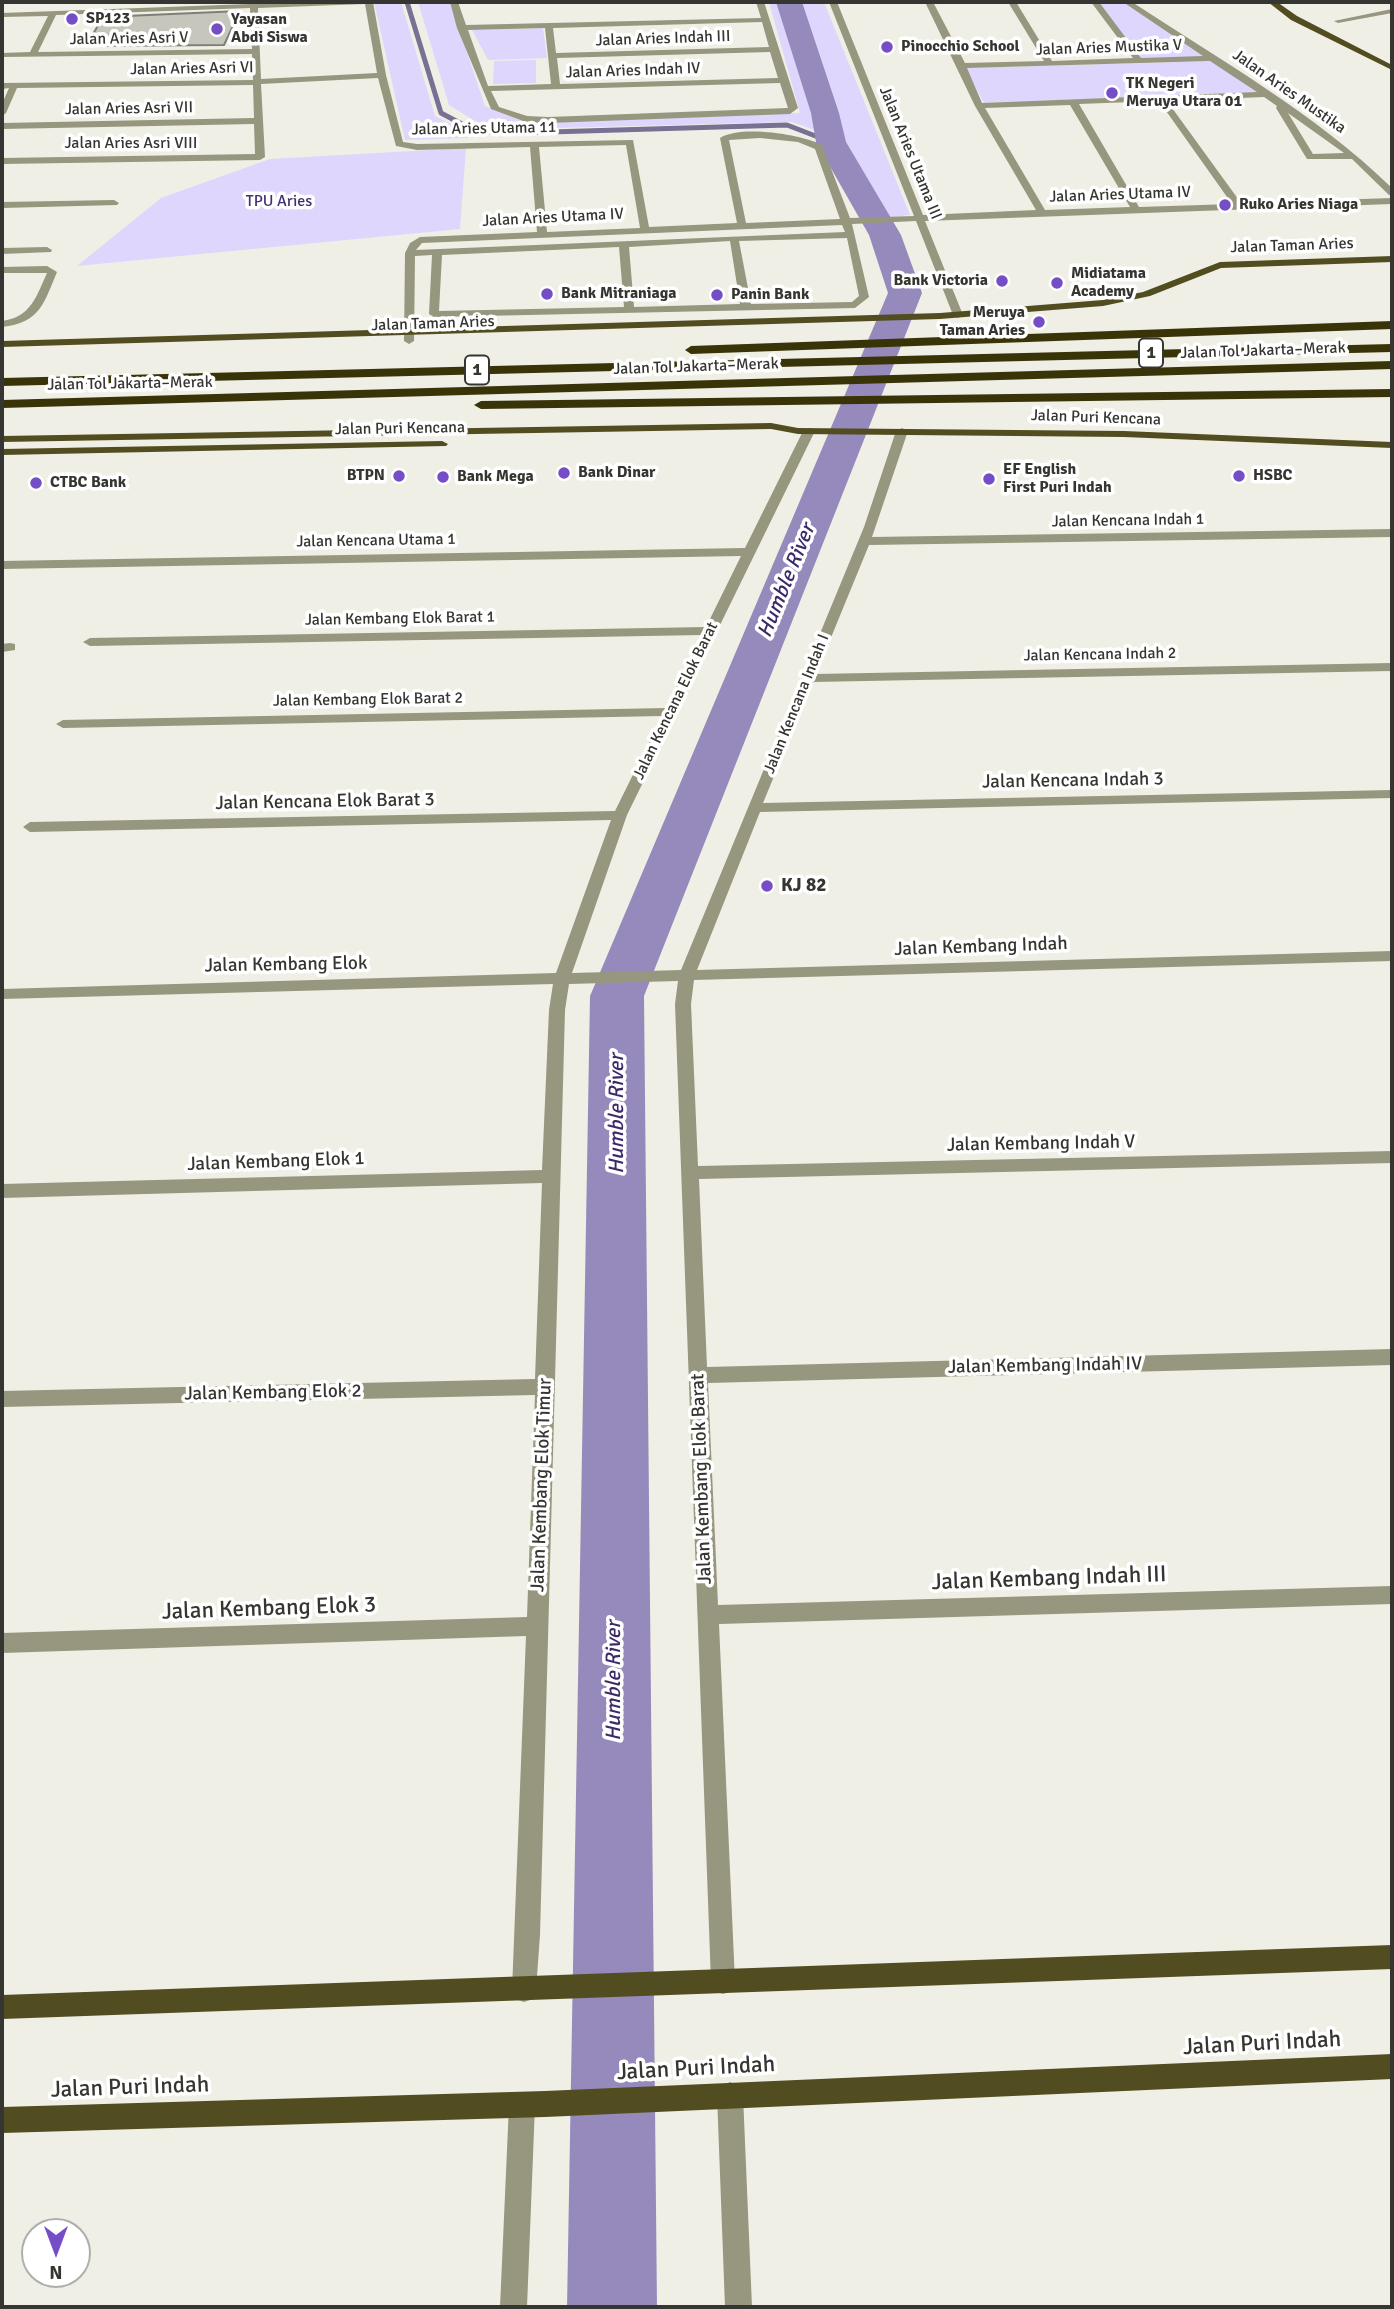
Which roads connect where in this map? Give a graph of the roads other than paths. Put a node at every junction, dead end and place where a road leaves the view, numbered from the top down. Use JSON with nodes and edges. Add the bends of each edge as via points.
{"nodes":[{"id":1,"x":362,"y":2,"type":"edge"},
{"id":2,"x":369,"y":2,"type":"edge"},
{"id":3,"x":454,"y":2,"type":"edge"},
{"id":4,"x":760,"y":2,"type":"edge"},
{"id":5,"x":833,"y":2,"type":"edge"},
{"id":6,"x":929,"y":2,"type":"edge"},
{"id":7,"x":1012,"y":2,"type":"edge"},
{"id":8,"x":1095,"y":2,"type":"edge"},
{"id":9,"x":1127,"y":2,"type":"edge"},
{"id":10,"x":1272,"y":2,"type":"edge"},
{"id":11,"x":254,"y":7,"type":"junction"},
{"id":12,"x":1392,"y":11,"type":"edge"},
{"id":13,"x":53,"y":14,"type":"junction"},
{"id":14,"x":2,"y":15,"type":"edge"},
{"id":15,"x":765,"y":20,"type":"junction"},
{"id":16,"x":1338,"y":21,"type":"dead end"},
{"id":17,"x":550,"y":26,"type":"junction"},
{"id":18,"x":461,"y":28,"type":"junction"},
{"id":19,"x":774,"y":49,"type":"junction"},
{"id":20,"x":256,"y":51,"type":"junction"},
{"id":21,"x":33,"y":54,"type":"junction"},
{"id":22,"x":2,"y":55,"type":"edge"},
{"id":23,"x":553,"y":56,"type":"junction"},
{"id":24,"x":1215,"y":58,"type":"junction"},
{"id":25,"x":1139,"y":61,"type":"junction"},
{"id":26,"x":1050,"y":64,"type":"junction"},
{"id":27,"x":962,"y":66,"type":"junction"},
{"id":28,"x":1392,"y":68,"type":"edge"},
{"id":29,"x":382,"y":75,"type":"junction"},
{"id":30,"x":783,"y":80,"type":"junction"},
{"id":31,"x":257,"y":82,"type":"junction"},
{"id":32,"x":2,"y":86,"type":"edge"},
{"id":33,"x":14,"y":86,"type":"junction"},
{"id":34,"x":556,"y":87,"type":"junction"},
{"id":35,"x":485,"y":89,"type":"junction"},
{"id":36,"x":1270,"y":97,"type":"junction"},
{"id":37,"x":1161,"y":98,"type":"junction"},
{"id":38,"x":1073,"y":102,"type":"junction"},
{"id":39,"x":979,"y":106,"type":"junction"},
{"id":40,"x":2,"y":113,"type":"edge"},
{"id":41,"x":258,"y":121,"type":"junction"},
{"id":42,"x":2,"y":125,"type":"edge"},
{"id":43,"x":534,"y":144,"type":"junction"},
{"id":44,"x":1354,"y":156,"type":"junction"},
{"id":45,"x":2,"y":161,"type":"edge"},
{"id":46,"x":1392,"y":193,"type":"edge"},
{"id":47,"x":1392,"y":201,"type":"edge"},
{"id":48,"x":114,"y":203,"type":"dead end"},
{"id":49,"x":2,"y":205,"type":"edge"},
{"id":50,"x":1238,"y":206,"type":"junction"},
{"id":51,"x":1136,"y":210,"type":"junction"},
{"id":52,"x":1042,"y":213,"type":"junction"},
{"id":53,"x":915,"y":220,"type":"junction"},
{"id":54,"x":848,"y":222,"type":"junction"},
{"id":55,"x":742,"y":225,"type":"junction"},
{"id":56,"x":645,"y":230,"type":"junction"},
{"id":57,"x":542,"y":235,"type":"junction"},
{"id":58,"x":851,"y":235,"type":"junction"},
{"id":59,"x":734,"y":239,"type":"junction"},
{"id":60,"x":624,"y":244,"type":"junction"},
{"id":61,"x":47,"y":250,"type":"dead end"},
{"id":62,"x":2,"y":251,"type":"edge"},
{"id":63,"x":410,"y":253,"type":"junction"},
{"id":64,"x":437,"y":253,"type":"junction"},
{"id":65,"x":1392,"y":259,"type":"edge"},
{"id":66,"x":2,"y":270,"type":"edge"},
{"id":67,"x":746,"y":307,"type":"junction"},
{"id":68,"x":629,"y":310,"type":"junction"},
{"id":69,"x":1392,"y":312,"type":"edge"},
{"id":70,"x":1318,"y":314,"type":"dead end"},
{"id":71,"x":422,"y":315,"type":"junction"},
{"id":72,"x":958,"y":315,"type":"junction"},
{"id":73,"x":1281,"y":315,"type":"dead end"},
{"id":74,"x":2,"y":324,"type":"edge"},
{"id":75,"x":1392,"y":325,"type":"edge"},
{"id":76,"x":409,"y":336,"type":"junction"},
{"id":77,"x":1038,"y":337,"type":"junction"},
{"id":78,"x":2,"y":344,"type":"edge"},
{"id":79,"x":1392,"y":348,"type":"edge"},
{"id":80,"x":678,"y":351,"type":"dead end"},
{"id":81,"x":624,"y":352,"type":"dead end"},
{"id":82,"x":2,"y":354,"type":"edge"},
{"id":83,"x":1392,"y":365,"type":"edge"},
{"id":84,"x":162,"y":378,"type":"junction"},
{"id":85,"x":2,"y":382,"type":"edge"},
{"id":86,"x":1392,"y":393,"type":"edge"},
{"id":87,"x":311,"y":397,"type":"junction"},
{"id":88,"x":2,"y":404,"type":"edge"},
{"id":89,"x":902,"y":430,"type":"junction"},
{"id":90,"x":809,"y":431,"type":"junction"},
{"id":91,"x":2,"y":439,"type":"edge"},
{"id":92,"x":1392,"y":445,"type":"edge"},
{"id":93,"x":2,"y":452,"type":"edge"},
{"id":94,"x":1392,"y":533,"type":"edge"},
{"id":95,"x":864,"y":541,"type":"junction"},
{"id":96,"x":751,"y":552,"type":"junction"},
{"id":97,"x":2,"y":565,"type":"edge"},
{"id":98,"x":710,"y":631,"type":"junction"},
{"id":99,"x":90,"y":642,"type":"dead end"},
{"id":100,"x":1392,"y":667,"type":"edge"},
{"id":101,"x":808,"y":678,"type":"junction"},
{"id":102,"x":672,"y":712,"type":"junction"},
{"id":103,"x":64,"y":724,"type":"dead end"},
{"id":104,"x":1392,"y":794,"type":"edge"},
{"id":105,"x":754,"y":808,"type":"junction"},
{"id":106,"x":620,"y":815,"type":"junction"},
{"id":107,"x":30,"y":827,"type":"dead end"},
{"id":108,"x":1392,"y":956,"type":"edge"},
{"id":109,"x":678,"y":977,"type":"junction"},
{"id":110,"x":566,"y":979,"type":"junction"},
{"id":111,"x":2,"y":994,"type":"edge"},
{"id":112,"x":1392,"y":1157,"type":"edge"},
{"id":113,"x":690,"y":1174,"type":"junction"},
{"id":114,"x":551,"y":1175,"type":"junction"},
{"id":115,"x":2,"y":1191,"type":"edge"},
{"id":116,"x":1392,"y":1357,"type":"edge"},
{"id":117,"x":698,"y":1375,"type":"junction"},
{"id":118,"x":545,"y":1387,"type":"junction"},
{"id":119,"x":2,"y":1399,"type":"edge"},
{"id":120,"x":1392,"y":1595,"type":"edge"},
{"id":121,"x":708,"y":1615,"type":"junction"},
{"id":122,"x":538,"y":1626,"type":"junction"},
{"id":123,"x":2,"y":1643,"type":"edge"},
{"id":124,"x":1392,"y":1957,"type":"edge"},
{"id":125,"x":723,"y":1982,"type":"junction"},
{"id":126,"x":535,"y":1990,"type":"junction"},
{"id":127,"x":2,"y":2007,"type":"edge"},
{"id":128,"x":1392,"y":2066,"type":"edge"},
{"id":129,"x":730,"y":2095,"type":"junction"},
{"id":130,"x":533,"y":2104,"type":"junction"},
{"id":131,"x":2,"y":2120,"type":"edge"},
{"id":132,"x":513,"y":2307,"type":"edge"},
{"id":133,"x":739,"y":2307,"type":"edge"}],
"edges":[{"from":1,"to":11,"type":"street"},
{"from":2,"to":29,"type":"street","name":"Jalan Aries Utama 11"},
{"from":3,"to":18,"type":"street"},
{"from":4,"to":15,"type":"street"},
{"from":5,"to":53,"type":"street","name":"Jalan Aries Utama III"},
{"from":6,"to":27,"type":"street"},
{"from":7,"to":26,"type":"street"},
{"from":8,"to":25,"type":"street"},
{"from":9,"to":24,"type":"street","name":"Jalan Aries Mustika"},
{"from":10,"to":28,"type":"main road"},
{"from":11,"to":13,"type":"street"},
{"from":11,"to":20,"type":"street"},
{"from":12,"to":16,"type":"street"},
{"from":13,"to":14,"type":"street"},
{"from":13,"to":21,"type":"street"},
{"from":15,"to":17,"type":"street"},
{"from":15,"to":19,"type":"street"},
{"from":17,"to":18,"type":"street"},
{"from":17,"to":23,"type":"street"},
{"from":18,"to":35,"type":"street"},
{"from":19,"to":23,"type":"street","name":"Jalan Aries Indah III"},
{"from":19,"to":30,"type":"street"},
{"from":20,"to":21,"type":"street","name":"Jalan Aries Asri V"},
{"from":20,"to":31,"type":"street"},
{"from":21,"to":22,"type":"street","name":"Jalan Aries Asri V"},
{"from":23,"to":34,"type":"street"},
{"from":24,"to":25,"type":"street","name":"Jalan Aries Mustika V"},
{"from":24,"to":36,"type":"street","name":"Jalan Aries Mustika"},
{"from":25,"to":26,"type":"street","name":"Jalan Aries Mustika V"},
{"from":26,"to":27,"type":"street","name":"Jalan Aries Mustika V"},
{"from":27,"to":39,"type":"street"},
{"from":29,"to":31,"type":"street","name":"Jalan Aries Asri VI"},
{"from":29,"to":43,"type":"street","name":"Jalan Aries Utama 11","via":[[399,145]]},
{"from":30,"to":34,"type":"street","name":"Jalan Aries Indah IV"},
{"from":30,"to":35,"type":"street","via":[[794,108],[790,111],[526,119],[495,109]]},
{"from":31,"to":33,"type":"street","name":"Jalan Aries Asri VI"},
{"from":31,"to":41,"type":"street"},
{"from":32,"to":33,"type":"street","name":"Jalan Aries Asri VI"},
{"from":33,"to":40,"type":"street"},
{"from":34,"to":35,"type":"street","name":"Jalan Aries Indah IV"},
{"from":36,"to":37,"type":"street"},
{"from":36,"to":44,"type":"street","name":"Jalan Aries Mustika"},
{"from":36,"to":44,"type":"street","via":[[1310,157]]},
{"from":37,"to":38,"type":"street"},
{"from":37,"to":50,"type":"street"},
{"from":38,"to":39,"type":"street"},
{"from":38,"to":51,"type":"street"},
{"from":39,"to":52,"type":"street"},
{"from":41,"to":42,"type":"street","name":"Jalan Aries Asri VII"},
{"from":41,"to":45,"type":"street","name":"Jalan Aries Asri VIII","via":[[260,157]]},
{"from":43,"to":56,"type":"street","name":"Jalan Aries Utama 11","via":[[631,144]]},
{"from":43,"to":57,"type":"street"},
{"from":44,"to":46,"type":"street","name":"Jalan Aries Mustika"},
{"from":47,"to":50,"type":"street","name":"Jalan Aries Utama IV"},
{"from":48,"to":49,"type":"street"},
{"from":50,"to":51,"type":"street","name":"Jalan Aries Utama IV"},
{"from":51,"to":52,"type":"street","name":"Jalan Aries Utama IV"},
{"from":52,"to":53,"type":"street","name":"Jalan Aries Utama IV"},
{"from":53,"to":54,"type":"street","name":"Jalan Aries Utama IV"},
{"from":53,"to":72,"type":"street","name":"Jalan Aries Utama III"},
{"from":54,"to":55,"type":"street","name":"Jalan Aries Utama IV"},
{"from":54,"to":55,"type":"street","via":[[819,147],[788,137],[729,137],[723,141]]},
{"from":54,"to":58,"type":"street"},
{"from":55,"to":56,"type":"street","name":"Jalan Aries Utama IV"},
{"from":56,"to":57,"type":"street","name":"Jalan Aries Utama IV"},
{"from":57,"to":63,"type":"street","name":"Jalan Aries Utama IV","via":[[429,239],[415,242]]},
{"from":58,"to":59,"type":"street"},
{"from":58,"to":67,"type":"street","via":[[864,297],[861,302]]},
{"from":59,"to":60,"type":"street"},
{"from":59,"to":67,"type":"street"},
{"from":60,"to":64,"type":"street"},
{"from":60,"to":68,"type":"street"},
{"from":61,"to":62,"type":"street"},
{"from":63,"to":64,"type":"street"},
{"from":63,"to":71,"type":"street"},
{"from":64,"to":71,"type":"street"},
{"from":65,"to":72,"type":"main road","name":"Jalan Taman Aries","via":[[1220,265],[1146,294],[1103,303]]},
{"from":66,"to":74,"type":"street","via":[[52,272],[32,315],[15,324]]},
{"from":67,"to":68,"type":"street"},
{"from":68,"to":71,"type":"street"},
{"from":69,"to":70,"type":"highway"},
{"from":71,"to":76,"type":"street"},
{"from":72,"to":76,"type":"main road","name":"Jalan Taman Aries"},
{"from":73,"to":77,"type":"highway"},
{"from":75,"to":77,"type":"highway"},
{"from":76,"to":78,"type":"main road","name":"Jalan Taman Aries"},
{"from":76,"to":82,"type":"main road","name":"Jalan Taman Aries"},
{"from":77,"to":80,"type":"highway"},
{"from":79,"to":84,"type":"highway","name":"Jalan Tol Jakarta–Merak","number":"1"},
{"from":81,"to":84,"type":"highway","via":[[232,365]]},
{"from":83,"to":87,"type":"highway","name":"Jalan Tol Jakarta–Merak","number":"1"},
{"from":84,"to":85,"type":"highway","name":"Jalan Tol Jakarta–Merak","number":"1"},
{"from":86,"to":87,"type":"highway","via":[[787,403],[418,404]]},
{"from":87,"to":88,"type":"highway","name":"Jalan Tol Jakarta–Merak","number":"1"},
{"from":89,"to":90,"type":"main road","name":"Jalan Puri Kencana"},
{"from":89,"to":92,"type":"main road","name":"Jalan Puri Kencana"},
{"from":89,"to":95,"type":"street","name":"Jalan Kencana Indah I"},
{"from":90,"to":91,"type":"main road","name":"Jalan Puri Kencana","via":[[771,426]]},
{"from":90,"to":93,"type":"main road","name":"Jalan Puri Kencana","via":[[772,437]]},
{"from":90,"to":96,"type":"street","name":"Jalan Kencana Elok Barat"},
{"from":94,"to":95,"type":"street","name":"Jalan Kencana Indah 1"},
{"from":95,"to":101,"type":"street","name":"Jalan Kencana Indah I"},
{"from":96,"to":97,"type":"street","name":"Jalan Kencana Utama 1"},
{"from":96,"to":98,"type":"street","name":"Jalan Kencana Elok Barat"},
{"from":98,"to":99,"type":"street","name":"Jalan Kembang Elok Barat 1"},
{"from":98,"to":102,"type":"street","name":"Jalan Kencana Elok Barat"},
{"from":100,"to":101,"type":"street","name":"Jalan Kencana Indah 2"},
{"from":101,"to":105,"type":"street","name":"Jalan Kencana Indah I"},
{"from":102,"to":103,"type":"street","name":"Jalan Kembang Elok Barat 2"},
{"from":102,"to":106,"type":"street","name":"Jalan Kencana Elok Barat"},
{"from":104,"to":105,"type":"street","name":"Jalan Kencana Indah 3"},
{"from":105,"to":109,"type":"street","name":"Jalan Kencana Indah I"},
{"from":106,"to":107,"type":"street","name":"Jalan Kencana Elok Barat 3"},
{"from":106,"to":110,"type":"street","name":"Jalan Kencana Elok Barat"},
{"from":108,"to":109,"type":"street","name":"Jalan Kembang Indah"},
{"from":109,"to":110,"type":"street","name":"Jalan Kembang Indah"},
{"from":109,"to":113,"type":"street","name":"Jalan Kembang Elok Barat"},
{"from":110,"to":111,"type":"street","name":"Jalan Kembang Elok"},
{"from":110,"to":114,"type":"street","name":"Jalan Kembang Elok Timur","via":[[558,1010]]},
{"from":112,"to":113,"type":"street","name":"Jalan Kembang Indah V"},
{"from":113,"to":117,"type":"street","name":"Jalan Kembang Elok Barat"},
{"from":114,"to":115,"type":"street","name":"Jalan Kembang Elok 1"},
{"from":114,"to":118,"type":"street","name":"Jalan Kembang Elok Timur"},
{"from":116,"to":117,"type":"street","name":"Jalan Kembang Indah IV"},
{"from":117,"to":121,"type":"street","name":"Jalan Kembang Elok Barat"},
{"from":118,"to":119,"type":"street","name":"Jalan Kembang Elok 2"},
{"from":118,"to":122,"type":"street","name":"Jalan Kembang Elok Timur"},
{"from":120,"to":121,"type":"street","name":"Jalan Kembang Indah III"},
{"from":121,"to":125,"type":"street","name":"Jalan Kembang Elok Barat"},
{"from":122,"to":123,"type":"street","name":"Jalan Kembang Elok 3"},
{"from":122,"to":126,"type":"street","name":"Jalan Kembang Elok Timur"},
{"from":124,"to":125,"type":"main road"},
{"from":125,"to":126,"type":"main road"},
{"from":126,"to":127,"type":"main road"},
{"from":128,"to":129,"type":"main road","name":"Jalan Puri Indah"},
{"from":129,"to":130,"type":"main road","name":"Jalan Puri Indah"},
{"from":129,"to":133,"type":"street"},
{"from":130,"to":131,"type":"main road","name":"Jalan Puri Indah"},
{"from":130,"to":132,"type":"street"}]}
